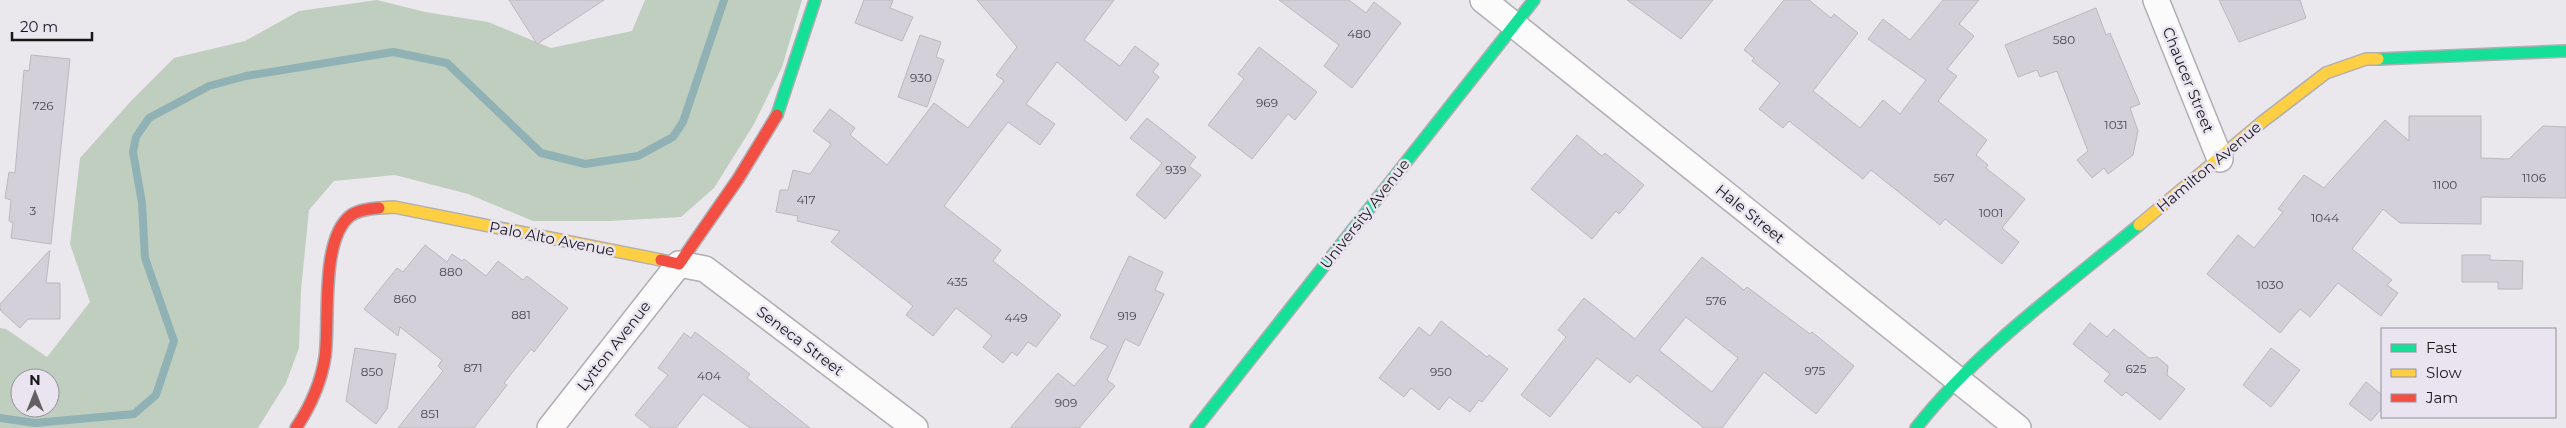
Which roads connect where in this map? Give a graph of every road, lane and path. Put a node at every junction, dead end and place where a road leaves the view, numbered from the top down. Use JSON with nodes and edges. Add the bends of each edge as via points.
{"nodes":[{"id":1,"x":815,"y":0,"type":"edge"},
{"id":2,"x":1483,"y":0,"type":"edge"},
{"id":3,"x":1534,"y":0,"type":"edge"},
{"id":4,"x":2156,"y":0,"type":"edge"},
{"id":5,"x":1514,"y":25,"type":"junction"},
{"id":6,"x":2566,"y":51,"type":"edge"},
{"id":7,"x":2220,"y":159,"type":"junction"},
{"id":8,"x":679,"y":264,"type":"junction"},
{"id":9,"x":1957,"y":381,"type":"junction"},
{"id":10,"x":296,"y":428,"type":"edge"},
{"id":11,"x":550,"y":428,"type":"edge"},
{"id":12,"x":915,"y":428,"type":"edge"},
{"id":13,"x":1196,"y":428,"type":"edge"},
{"id":14,"x":1916,"y":428,"type":"edge"},
{"id":15,"x":2018,"y":428,"type":"edge"}],
"edges":[{"from":1,"to":8,"type":"street","via":[[779,112]]},
{"from":2,"to":5,"type":"street","name":"Hale Street"},
{"from":3,"to":5,"type":"street","name":"University Avenue"},
{"from":4,"to":7,"type":"street","name":"Chaucer Street"},
{"from":5,"to":9,"type":"street","name":"Hale Street"},
{"from":5,"to":13,"type":"street","name":"University Avenue"},
{"from":6,"to":7,"type":"street","name":"Hamilton Avenue","via":[[2366,59],[2326,73]]},
{"from":7,"to":9,"type":"street","name":"Hamilton Avenue","via":[[1985,353]]},
{"from":8,"to":10,"type":"street","name":"Palo Alto Avenue","via":[[394,207],[369,209],[348,217],[336,236],[323,364]]},
{"from":8,"to":11,"type":"street","name":"Lytton Avenue"},
{"from":8,"to":12,"type":"street","name":"Seneca Street","via":[[706,269]]},
{"from":9,"to":14,"type":"street","name":"Hamilton Avenue"},
{"from":9,"to":15,"type":"street","name":"Hale Street"}]}
